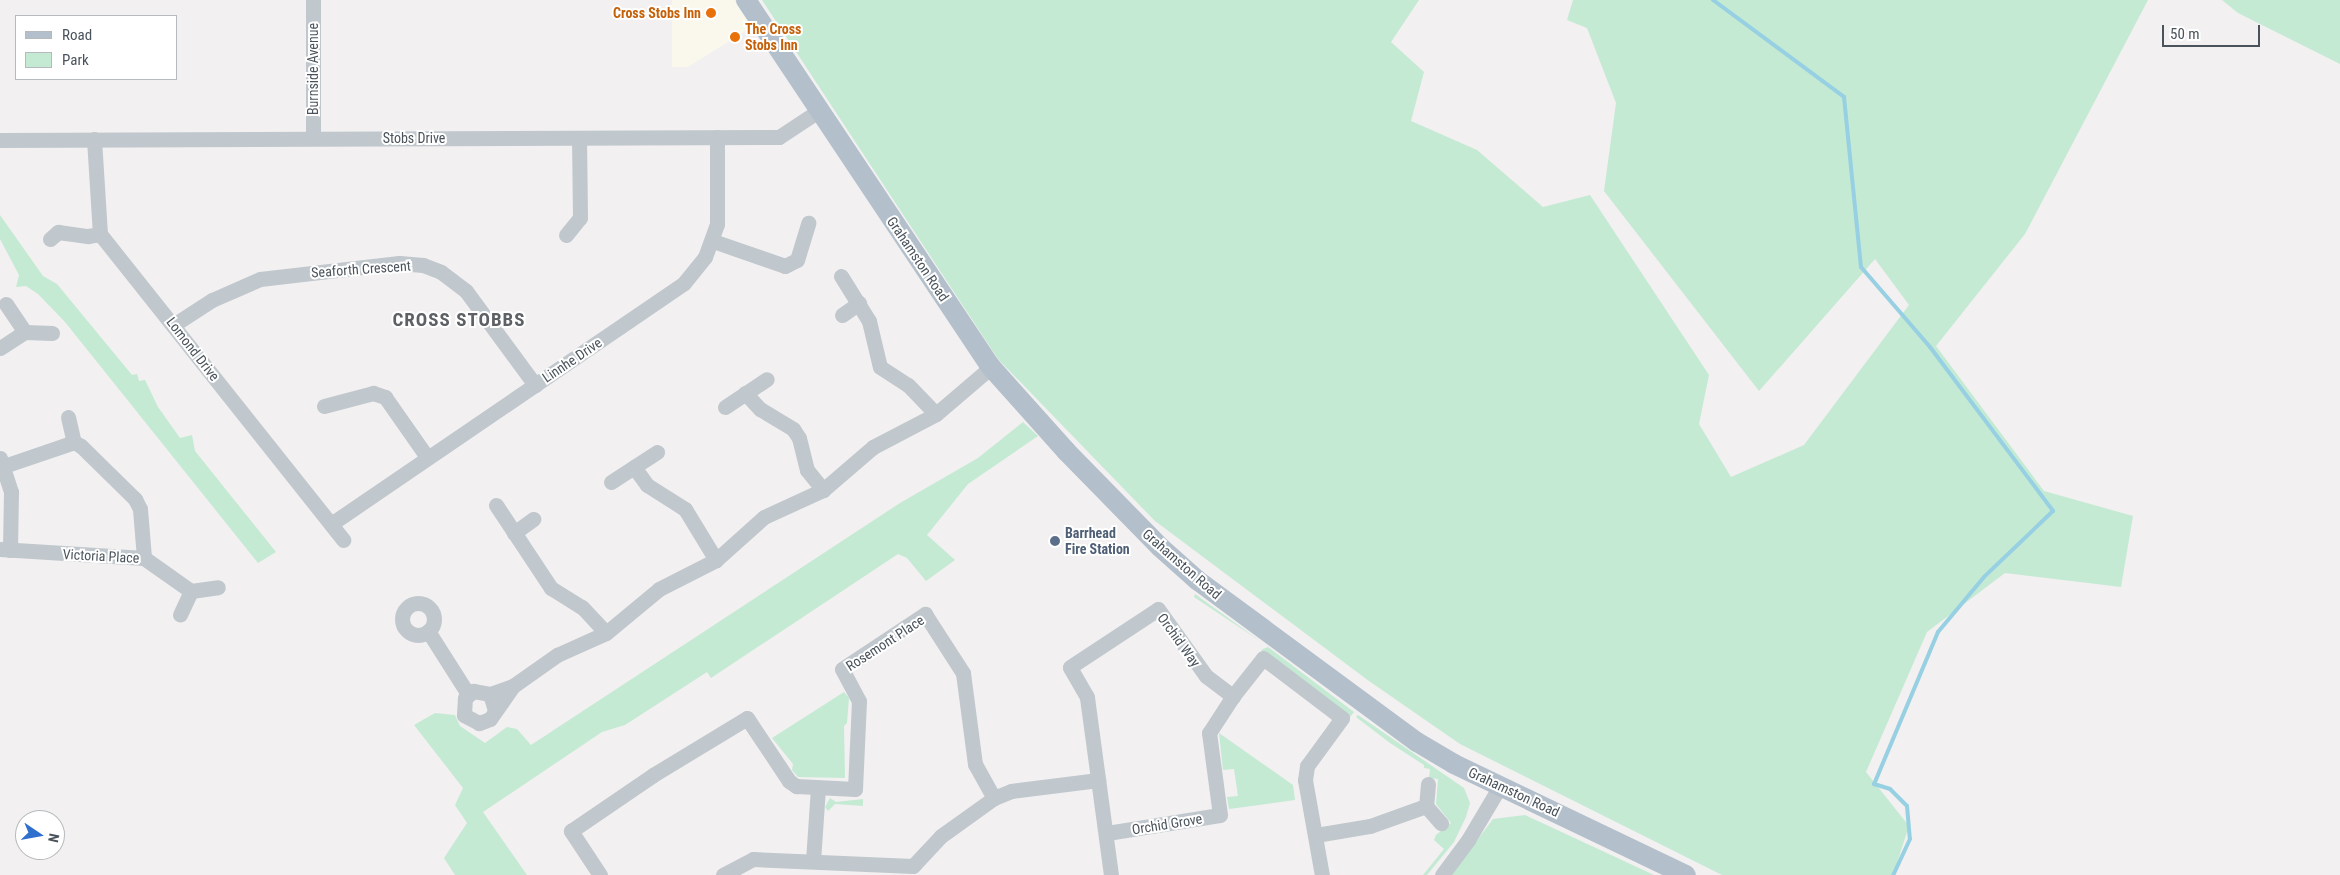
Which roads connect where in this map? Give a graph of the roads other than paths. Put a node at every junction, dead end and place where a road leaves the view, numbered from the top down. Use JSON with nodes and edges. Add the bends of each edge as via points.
{"nodes":[{"id":1,"x":313,"y":0,"type":"edge"},
{"id":2,"x":746,"y":0,"type":"edge"},
{"id":3,"x":820,"y":110,"type":"junction"},
{"id":4,"x":717,"y":137,"type":"junction"},
{"id":5,"x":313,"y":138,"type":"junction"},
{"id":6,"x":579,"y":138,"type":"junction"},
{"id":7,"x":94,"y":139,"type":"junction"},
{"id":8,"x":0,"y":140,"type":"edge"},
{"id":9,"x":808,"y":223,"type":"dead end"},
{"id":10,"x":100,"y":234,"type":"junction"},
{"id":11,"x":566,"y":235,"type":"dead end"},
{"id":12,"x":50,"y":239,"type":"dead end"},
{"id":13,"x":713,"y":241,"type":"junction"},
{"id":14,"x":841,"y":276,"type":"dead end"},
{"id":15,"x":859,"y":303,"type":"junction"},
{"id":16,"x":6,"y":304,"type":"dead end"},
{"id":17,"x":842,"y":315,"type":"dead end"},
{"id":18,"x":175,"y":324,"type":"junction"},
{"id":19,"x":25,"y":332,"type":"junction"},
{"id":20,"x":52,"y":333,"type":"dead end"},
{"id":21,"x":0,"y":348,"type":"edge"},
{"id":22,"x":991,"y":367,"type":"junction"},
{"id":23,"x":767,"y":378,"type":"dead end"},
{"id":24,"x":535,"y":385,"type":"junction"},
{"id":25,"x":745,"y":393,"type":"junction"},
{"id":26,"x":324,"y":406,"type":"dead end"},
{"id":27,"x":725,"y":407,"type":"dead end"},
{"id":28,"x":936,"y":414,"type":"junction"},
{"id":29,"x":68,"y":418,"type":"dead end"},
{"id":30,"x":74,"y":442,"type":"junction"},
{"id":31,"x":657,"y":452,"type":"dead end"},
{"id":32,"x":427,"y":457,"type":"junction"},
{"id":33,"x":2,"y":462,"type":"edge"},
{"id":34,"x":634,"y":467,"type":"junction"},
{"id":35,"x":611,"y":482,"type":"dead end"},
{"id":36,"x":823,"y":490,"type":"junction"},
{"id":37,"x":496,"y":505,"type":"dead end"},
{"id":38,"x":533,"y":519,"type":"dead end"},
{"id":39,"x":331,"y":524,"type":"junction"},
{"id":40,"x":514,"y":533,"type":"junction"},
{"id":41,"x":343,"y":540,"type":"dead end"},
{"id":42,"x":5,"y":550,"type":"edge"},
{"id":43,"x":144,"y":558,"type":"junction"},
{"id":44,"x":716,"y":560,"type":"junction"},
{"id":45,"x":218,"y":587,"type":"dead end"},
{"id":46,"x":191,"y":591,"type":"junction"},
{"id":47,"x":180,"y":615,"type":"dead end"},
{"id":48,"x":428,"y":631,"type":"dead end"},
{"id":49,"x":606,"y":633,"type":"junction"},
{"id":50,"x":512,"y":686,"type":"junction"},
{"id":51,"x":468,"y":694,"type":"junction"},
{"id":52,"x":490,"y":694,"type":"junction"},
{"id":53,"x":1233,"y":696,"type":"junction"},
{"id":54,"x":492,"y":721,"type":"junction"},
{"id":55,"x":1098,"y":780,"type":"junction"},
{"id":56,"x":1428,"y":784,"type":"dead end"},
{"id":57,"x":1500,"y":786,"type":"junction"},
{"id":58,"x":818,"y":788,"type":"junction"},
{"id":59,"x":994,"y":798,"type":"junction"},
{"id":60,"x":1426,"y":806,"type":"junction"},
{"id":61,"x":1440,"y":823,"type":"dead end"},
{"id":62,"x":1107,"y":833,"type":"junction"},
{"id":63,"x":1316,"y":835,"type":"junction"},
{"id":64,"x":813,"y":861,"type":"junction"},
{"id":65,"x":740,"y":870,"type":"edge"},
{"id":66,"x":871,"y":870,"type":"edge"},
{"id":67,"x":600,"y":875,"type":"edge"},
{"id":68,"x":722,"y":875,"type":"edge"},
{"id":69,"x":1111,"y":875,"type":"edge"},
{"id":70,"x":1322,"y":875,"type":"edge"},
{"id":71,"x":1442,"y":875,"type":"edge"},
{"id":72,"x":1686,"y":875,"type":"edge"}],
"edges":[{"from":1,"to":5,"type":"street","name":"Burnside Avenue"},
{"from":2,"to":3,"type":"main road","name":"Grahamston Road"},
{"from":3,"to":4,"type":"street","name":"Stobs Drive","via":[[780,137]]},
{"from":3,"to":22,"type":"main road","name":"Grahamston Road"},
{"from":4,"to":6,"type":"street","name":"Stobs Drive"},
{"from":4,"to":13,"type":"street","name":"Linnhe Drive","via":[[717,224]]},
{"from":5,"to":6,"type":"street","name":"Stobs Drive"},
{"from":5,"to":7,"type":"street","name":"Stobs Drive"},
{"from":6,"to":11,"type":"street","via":[[580,218]]},
{"from":7,"to":8,"type":"street","name":"Stobs Drive"},
{"from":7,"to":10,"type":"street"},
{"from":9,"to":13,"type":"street","via":[[797,260],[785,266]]},
{"from":10,"to":12,"type":"street","via":[[88,236],[58,232]]},
{"from":10,"to":18,"type":"street","name":"Lomond Drive"},
{"from":13,"to":24,"type":"street","name":"Linnhe Drive","via":[[706,257],[684,283]]},
{"from":14,"to":15,"type":"street"},
{"from":15,"to":17,"type":"street"},
{"from":15,"to":28,"type":"street","via":[[873,330],[880,367],[908,385]]},
{"from":16,"to":19,"type":"street"},
{"from":18,"to":24,"type":"street","name":"Seaforth Crescent","via":[[212,300],[260,279],[399,263],[423,265],[441,272],[466,291]]},
{"from":18,"to":39,"type":"street","name":"Lomond Drive"},
{"from":19,"to":20,"type":"street"},
{"from":19,"to":21,"type":"street"},
{"from":22,"to":28,"type":"street"},
{"from":22,"to":57,"type":"main road","name":"Grahamston Road","via":[[1066,451],[1197,580],[1417,742]]},
{"from":23,"to":25,"type":"street"},
{"from":24,"to":32,"type":"street","name":"Linnhe Drive"},
{"from":25,"to":27,"type":"street"},
{"from":25,"to":36,"type":"street","via":[[760,409],[793,429],[799,438],[806,470]]},
{"from":26,"to":32,"type":"street","via":[[373,394],[385,397]]},
{"from":28,"to":36,"type":"street","via":[[872,447]]},
{"from":29,"to":30,"type":"street"},
{"from":30,"to":33,"type":"street"},
{"from":30,"to":43,"type":"street","via":[[135,499],[140,509]]},
{"from":31,"to":34,"type":"street"},
{"from":32,"to":39,"type":"street","name":"Linnhe Drive"},
{"from":33,"to":42,"type":"street","via":[[11,492]]},
{"from":34,"to":35,"type":"street"},
{"from":34,"to":44,"type":"street","via":[[647,485],[685,509]]},
{"from":36,"to":44,"type":"street","via":[[764,517]]},
{"from":37,"to":40,"type":"street"},
{"from":38,"to":40,"type":"street"},
{"from":39,"to":41,"type":"street","name":"Lomond Drive"},
{"from":40,"to":49,"type":"street","via":[[551,588],[582,607]]},
{"from":42,"to":43,"type":"street","name":"Victoria Place"},
{"from":43,"to":46,"type":"street","name":"Victoria Place"},
{"from":44,"to":49,"type":"street","via":[[658,589]]},
{"from":45,"to":46,"type":"street"},
{"from":46,"to":47,"type":"street"},
{"from":48,"to":51,"type":"street"},
{"from":49,"to":50,"type":"street","via":[[557,655]]},
{"from":50,"to":52,"type":"street"},
{"from":50,"to":54,"type":"street"},
{"from":51,"to":52,"type":"street","via":[[479,690]]},
{"from":51,"to":54,"type":"street","via":[[462,704],[464,715],[473,722]]},
{"from":52,"to":54,"type":"street"},
{"from":53,"to":55,"type":"street","name":"Orchid Way","via":[[1202,672],[1158,609],[1070,667],[1087,697]]},
{"from":53,"to":62,"type":"street","name":"Orchid Grove","via":[[1209,733],[1220,815]]},
{"from":53,"to":63,"type":"street","via":[[1263,658],[1342,718],[1307,766],[1305,780]]},
{"from":55,"to":59,"type":"street","via":[[1011,791]]},
{"from":55,"to":62,"type":"street","name":"Orchid Way"},
{"from":56,"to":60,"type":"street"},
{"from":57,"to":71,"type":"street","via":[[1468,840]]},
{"from":57,"to":72,"type":"main road","name":"Grahamston Road"},
{"from":58,"to":59,"type":"street","name":"Rosemont Place","via":[[855,789],[859,702],[855,688],[842,669],[925,614],[963,672],[975,764]]},
{"from":58,"to":64,"type":"street"},
{"from":58,"to":67,"type":"street","name":"Rosemont Place","via":[[796,786],[789,781],[747,718],[653,775],[571,831]]},
{"from":59,"to":66,"type":"street","via":[[941,836],[912,866]]},
{"from":60,"to":61,"type":"street"},
{"from":60,"to":63,"type":"street","via":[[1370,826]]},
{"from":62,"to":69,"type":"street","name":"Orchid Way"},
{"from":63,"to":70,"type":"street"},
{"from":64,"to":65,"type":"street","via":[[752,859]]},
{"from":64,"to":66,"type":"street"},
{"from":65,"to":68,"type":"street"}]}
